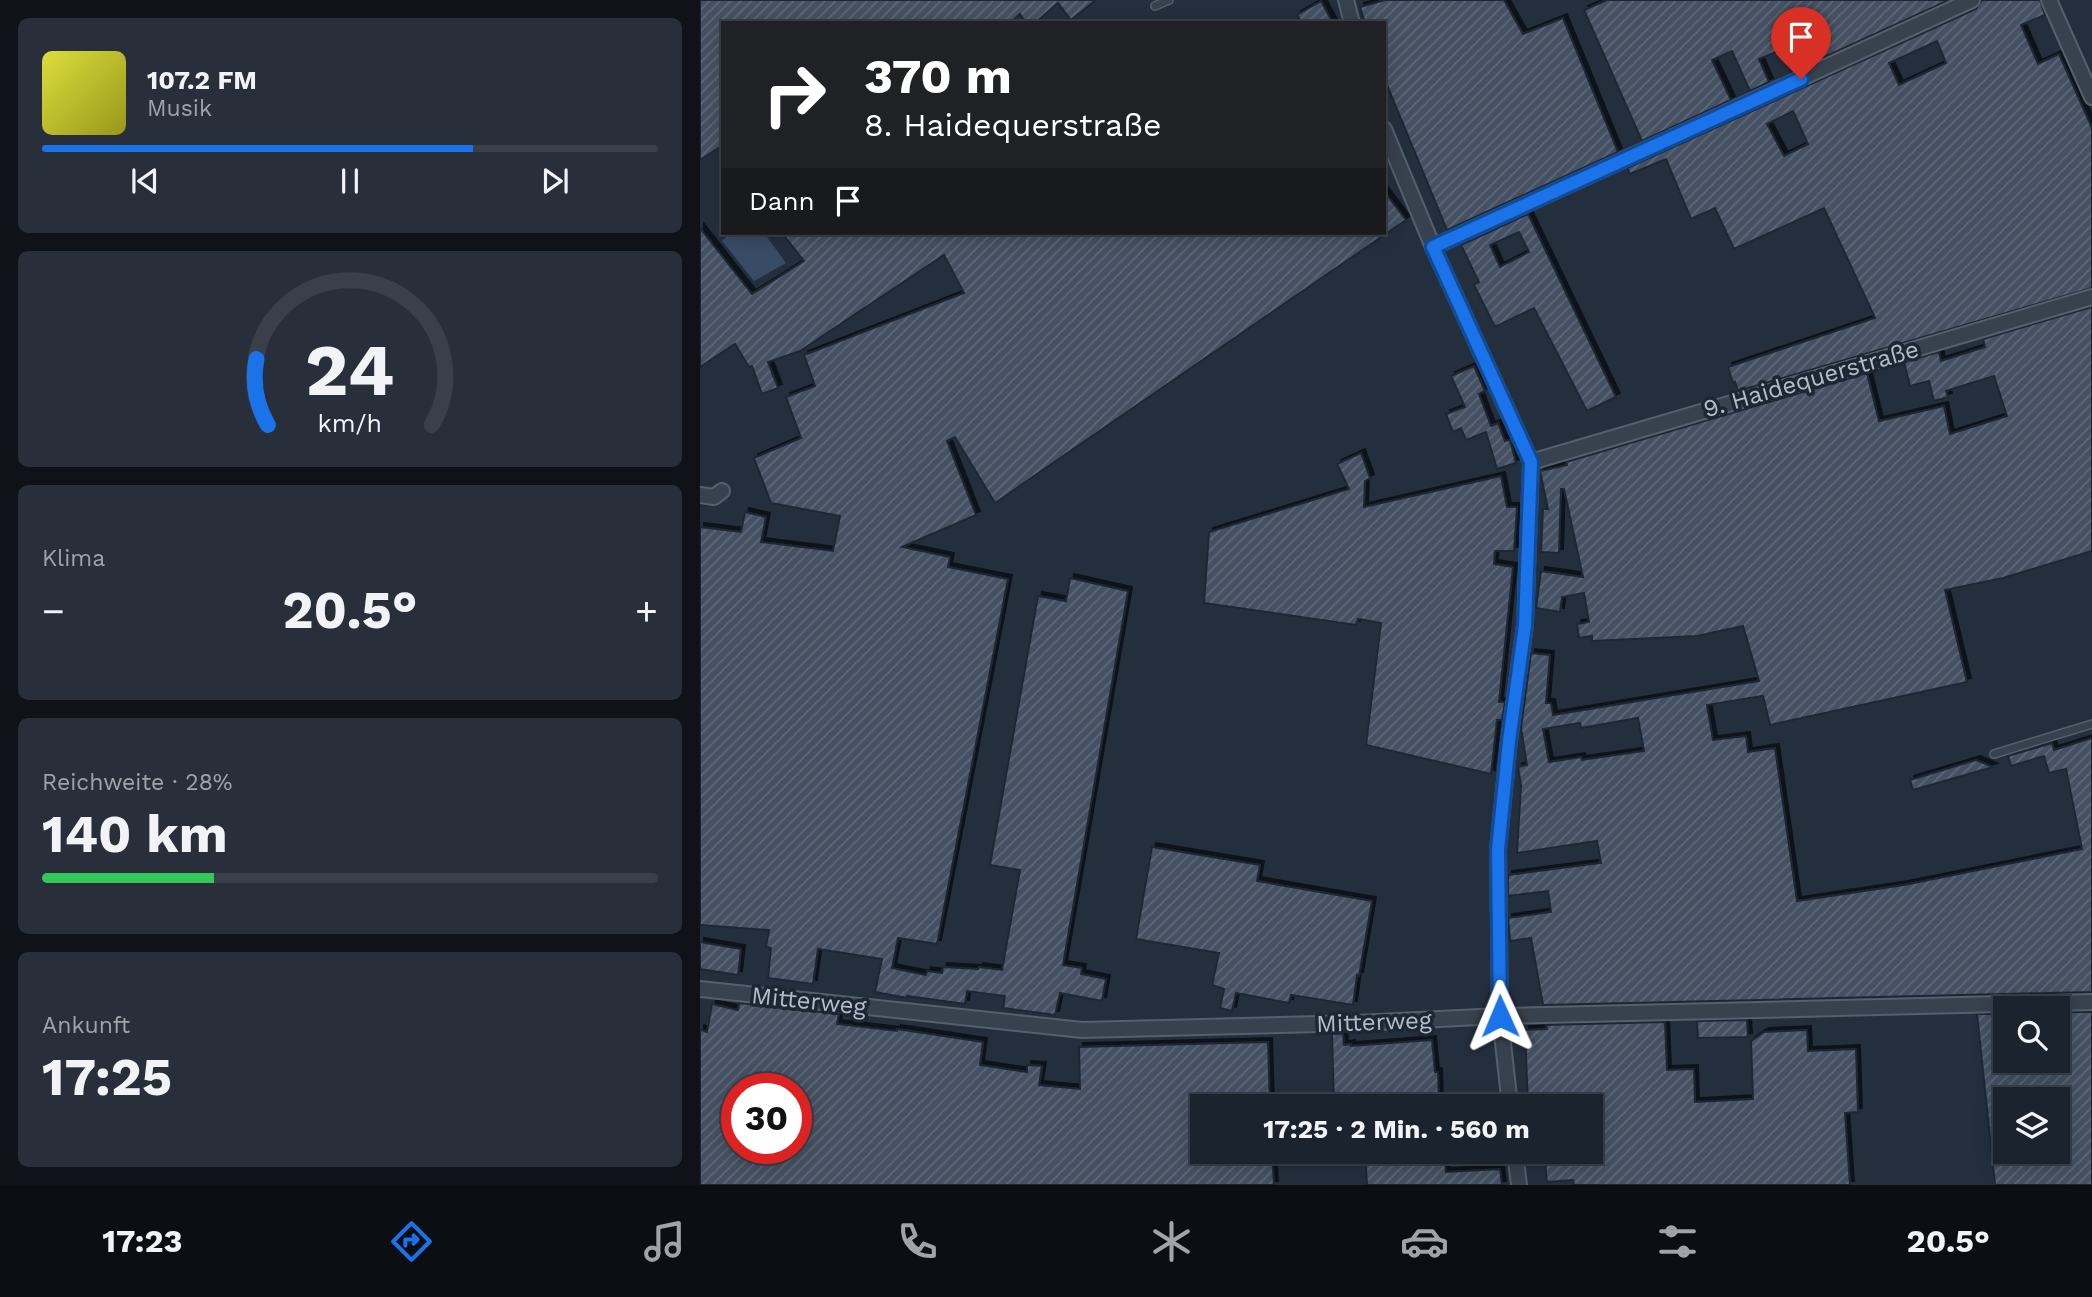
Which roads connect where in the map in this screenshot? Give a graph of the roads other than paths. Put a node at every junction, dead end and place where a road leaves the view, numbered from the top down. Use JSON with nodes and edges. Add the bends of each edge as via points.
{"nodes":[{"id":1,"x":1169,"y":0,"type":"edge"},
{"id":2,"x":1346,"y":0,"type":"edge"},
{"id":3,"x":1972,"y":0,"type":"edge"},
{"id":4,"x":2049,"y":0,"type":"edge"},
{"id":5,"x":1155,"y":6,"type":"dead end"},
{"id":6,"x":1351,"y":21,"type":"edge"},
{"id":7,"x":2092,"y":97,"type":"edge"},
{"id":8,"x":1386,"y":134,"type":"edge"},
{"id":9,"x":1433,"y":247,"type":"junction"},
{"id":10,"x":2092,"y":297,"type":"edge"},
{"id":11,"x":1531,"y":462,"type":"junction"},
{"id":12,"x":722,"y":491,"type":"dead end"},
{"id":13,"x":700,"y":495,"type":"edge"},
{"id":14,"x":2092,"y":724,"type":"edge"},
{"id":15,"x":1994,"y":754,"type":"dead end"},
{"id":16,"x":700,"y":989,"type":"edge"},
{"id":17,"x":2092,"y":1002,"type":"edge"},
{"id":18,"x":1500,"y":1016,"type":"junction"},
{"id":19,"x":1509,"y":1094,"type":"edge"},
{"id":20,"x":1516,"y":1164,"type":"edge"},
{"id":21,"x":1519,"y":1185,"type":"edge"}],
"edges":[{"from":1,"to":5,"type":"lane"},
{"from":2,"to":6,"type":"street"},
{"from":3,"to":9,"type":"street"},
{"from":4,"to":7,"type":"street"},
{"from":8,"to":9,"type":"street"},
{"from":9,"to":11,"type":"street"},
{"from":10,"to":11,"type":"street","name":"9. Haidequerstraße"},
{"from":11,"to":18,"type":"street","via":[[1525,625],[1498,850]]},
{"from":12,"to":13,"type":"street","via":[[714,497]]},
{"from":14,"to":15,"type":"lane"},
{"from":16,"to":18,"type":"street","name":"Mitterweg","via":[[1082,1030]]},
{"from":17,"to":18,"type":"street","name":"Mitterweg"},
{"from":18,"to":19,"type":"street"},
{"from":20,"to":21,"type":"street"}]}
